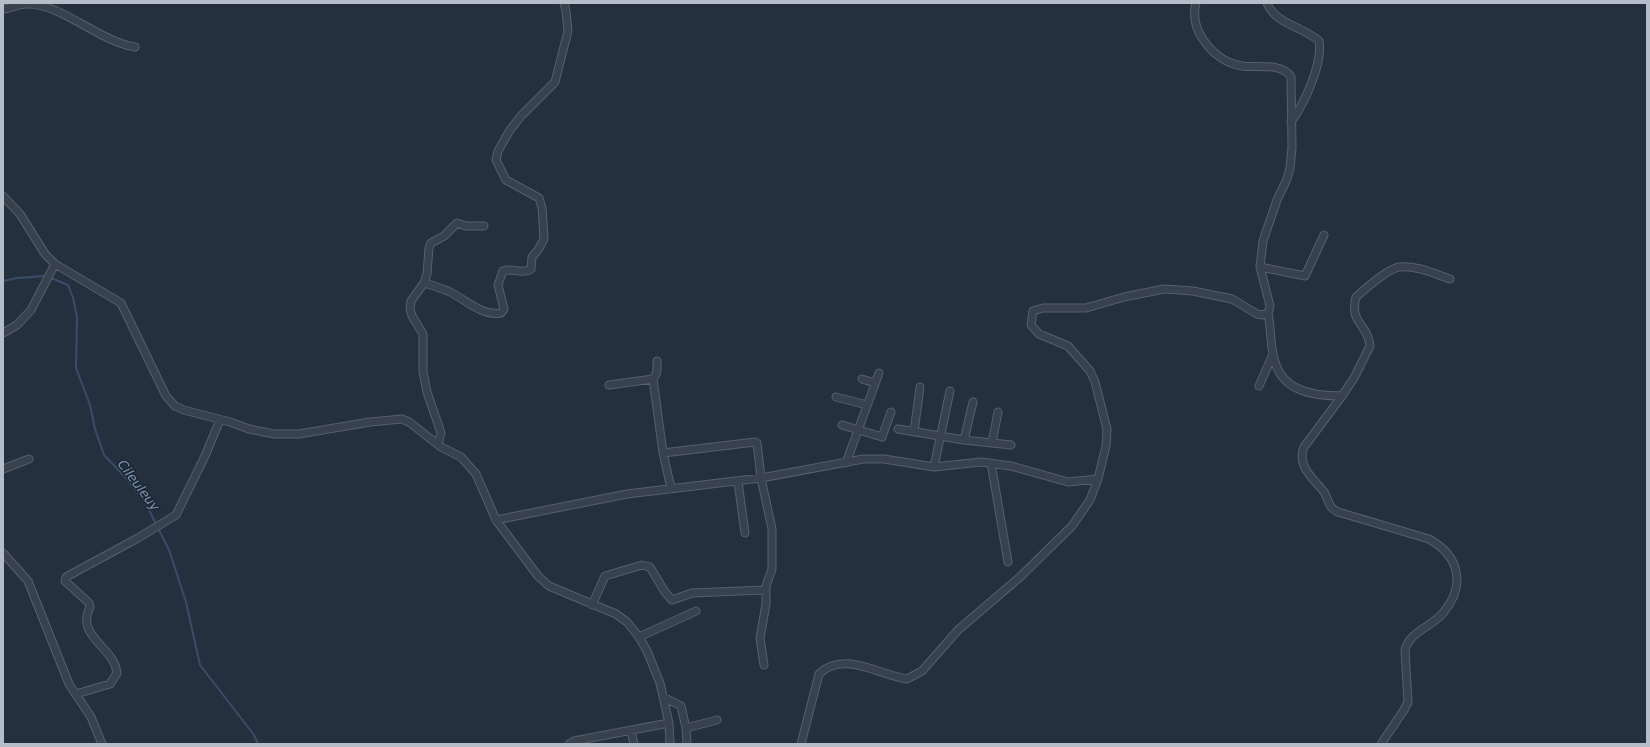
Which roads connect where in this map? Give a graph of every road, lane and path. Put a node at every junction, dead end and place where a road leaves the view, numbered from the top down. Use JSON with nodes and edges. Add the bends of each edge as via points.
{"nodes":[{"id":1,"x":564,"y":3,"type":"edge"},
{"id":2,"x":1196,"y":3,"type":"edge"},
{"id":3,"x":1267,"y":3,"type":"edge"},
{"id":4,"x":3,"y":9,"type":"edge"},
{"id":5,"x":135,"y":46,"type":"dead end"},
{"id":6,"x":1291,"y":123,"type":"junction"},
{"id":7,"x":3,"y":196,"type":"edge"},
{"id":8,"x":484,"y":226,"type":"dead end"},
{"id":9,"x":1324,"y":235,"type":"dead end"},
{"id":10,"x":55,"y":264,"type":"junction"},
{"id":11,"x":1260,"y":267,"type":"junction"},
{"id":12,"x":1450,"y":279,"type":"dead end"},
{"id":13,"x":424,"y":283,"type":"junction"},
{"id":14,"x":1268,"y":313,"type":"junction"},
{"id":15,"x":3,"y":333,"type":"edge"},
{"id":16,"x":1273,"y":354,"type":"junction"},
{"id":17,"x":657,"y":361,"type":"dead end"},
{"id":18,"x":879,"y":372,"type":"dead end"},
{"id":19,"x":652,"y":379,"type":"junction"},
{"id":20,"x":862,"y":379,"type":"dead end"},
{"id":21,"x":875,"y":383,"type":"junction"},
{"id":22,"x":609,"y":385,"type":"dead end"},
{"id":23,"x":1259,"y":386,"type":"dead end"},
{"id":24,"x":920,"y":387,"type":"dead end"},
{"id":25,"x":950,"y":391,"type":"dead end"},
{"id":26,"x":1342,"y":396,"type":"junction"},
{"id":27,"x":836,"y":397,"type":"dead end"},
{"id":28,"x":974,"y":402,"type":"dead end"},
{"id":29,"x":867,"y":406,"type":"junction"},
{"id":30,"x":891,"y":412,"type":"dead end"},
{"id":31,"x":998,"y":412,"type":"dead end"},
{"id":32,"x":220,"y":420,"type":"junction"},
{"id":33,"x":842,"y":424,"type":"dead end"},
{"id":34,"x":898,"y":429,"type":"dead end"},
{"id":35,"x":859,"y":430,"type":"junction"},
{"id":36,"x":914,"y":432,"type":"junction"},
{"id":37,"x":940,"y":435,"type":"junction"},
{"id":38,"x":964,"y":440,"type":"junction"},
{"id":39,"x":992,"y":443,"type":"junction"},
{"id":40,"x":438,"y":444,"type":"junction"},
{"id":41,"x":1010,"y":445,"type":"dead end"},
{"id":42,"x":664,"y":453,"type":"junction"},
{"id":43,"x":29,"y":460,"type":"dead end"},
{"id":44,"x":846,"y":463,"type":"junction"},
{"id":45,"x":991,"y":463,"type":"junction"},
{"id":46,"x":934,"y":467,"type":"junction"},
{"id":47,"x":3,"y":469,"type":"edge"},
{"id":48,"x":762,"y":478,"type":"junction"},
{"id":49,"x":1098,"y":479,"type":"junction"},
{"id":50,"x":738,"y":482,"type":"junction"},
{"id":51,"x":671,"y":488,"type":"junction"},
{"id":52,"x":496,"y":520,"type":"junction"},
{"id":53,"x":745,"y":533,"type":"dead end"},
{"id":54,"x":3,"y":553,"type":"edge"},
{"id":55,"x":1008,"y":562,"type":"dead end"},
{"id":56,"x":766,"y":590,"type":"junction"},
{"id":57,"x":592,"y":605,"type":"junction"},
{"id":58,"x":696,"y":611,"type":"dead end"},
{"id":59,"x":639,"y":637,"type":"junction"},
{"id":60,"x":764,"y":666,"type":"dead end"},
{"id":61,"x":76,"y":694,"type":"junction"},
{"id":62,"x":663,"y":697,"type":"junction"},
{"id":63,"x":717,"y":720,"type":"dead end"},
{"id":64,"x":668,"y":723,"type":"junction"},
{"id":65,"x":686,"y":728,"type":"junction"},
{"id":66,"x":631,"y":731,"type":"junction"},
{"id":67,"x":601,"y":740,"type":"edge"},
{"id":68,"x":102,"y":744,"type":"edge"},
{"id":69,"x":569,"y":744,"type":"edge"},
{"id":70,"x":634,"y":744,"type":"edge"},
{"id":71,"x":670,"y":744,"type":"edge"},
{"id":72,"x":687,"y":744,"type":"edge"},
{"id":73,"x":801,"y":744,"type":"edge"},
{"id":74,"x":1381,"y":744,"type":"edge"}],
"edges":[{"from":1,"to":13,"type":"street","via":[[568,31],[555,82],[510,130],[496,160],[506,180],[539,198],[544,239],[532,257],[531,269],[522,272],[508,269],[503,271],[498,285],[504,310],[496,314],[480,309],[448,291]]},
{"from":2,"to":6,"type":"street","via":[[1195,14],[1199,33],[1213,53],[1241,66],[1274,67],[1289,74],[1292,82]]},
{"from":3,"to":6,"type":"street","via":[[1281,20],[1319,41],[1320,50],[1308,91]]},
{"from":4,"to":5,"type":"street","via":[[26,4],[44,6],[118,44]]},
{"from":6,"to":11,"type":"street","via":[[1290,168],[1263,241]]},
{"from":7,"to":10,"type":"street","via":[[20,214],[45,254]]},
{"from":8,"to":13,"type":"street","via":[[466,226],[458,223],[444,236],[433,241],[429,248]]},
{"from":9,"to":11,"type":"street","via":[[1305,276]]},
{"from":10,"to":15,"type":"street","via":[[32,310],[17,325]]},
{"from":10,"to":32,"type":"street","via":[[121,302],[166,396],[175,406]]},
{"from":11,"to":14,"type":"street","via":[[1270,306]]},
{"from":12,"to":26,"type":"street","via":[[1418,269],[1398,267],[1373,282],[1356,297],[1354,314],[1367,335],[1370,346]]},
{"from":13,"to":40,"type":"street","via":[[414,296],[410,309],[423,334],[423,372],[441,433]]},
{"from":14,"to":16,"type":"street"},
{"from":14,"to":49,"type":"street","via":[[1257,314],[1232,300],[1193,291],[1164,289],[1086,308],[1043,308],[1033,311],[1031,325],[1039,334],[1068,346],[1090,371],[1095,382],[1107,430]]},
{"from":16,"to":23,"type":"street"},
{"from":16,"to":26,"type":"street","via":[[1279,371],[1298,390],[1320,396]]},
{"from":17,"to":19,"type":"street","via":[[658,370]]},
{"from":18,"to":21,"type":"street"},
{"from":19,"to":22,"type":"street"},
{"from":19,"to":42,"type":"street"},
{"from":20,"to":21,"type":"street"},
{"from":21,"to":29,"type":"street"},
{"from":24,"to":36,"type":"street"},
{"from":25,"to":37,"type":"street"},
{"from":26,"to":74,"type":"street","via":[[1304,448],[1304,467],[1335,511],[1376,525],[1429,538],[1454,562],[1458,573],[1453,597],[1443,614],[1406,644],[1408,702]]},
{"from":27,"to":29,"type":"street"},
{"from":28,"to":38,"type":"street"},
{"from":29,"to":35,"type":"street"},
{"from":30,"to":35,"type":"street","via":[[882,437]]},
{"from":31,"to":39,"type":"street"},
{"from":32,"to":40,"type":"street","via":[[274,434],[299,434],[370,422],[402,420],[409,422]]},
{"from":32,"to":61,"type":"street","via":[[179,511],[150,531],[66,577],[65,581],[69,586],[89,603],[86,615],[88,630],[112,657],[117,673],[110,684]]},
{"from":33,"to":35,"type":"street"},
{"from":34,"to":36,"type":"street"},
{"from":35,"to":44,"type":"street"},
{"from":36,"to":37,"type":"street"},
{"from":37,"to":38,"type":"street"},
{"from":37,"to":46,"type":"street"},
{"from":38,"to":39,"type":"street"},
{"from":39,"to":41,"type":"street"},
{"from":40,"to":52,"type":"street","via":[[461,457],[476,474]]},
{"from":42,"to":48,"type":"street","via":[[755,442]]},
{"from":42,"to":51,"type":"street"},
{"from":43,"to":47,"type":"street"},
{"from":44,"to":46,"type":"street","via":[[863,459],[884,459]]},
{"from":44,"to":48,"type":"street"},
{"from":45,"to":46,"type":"street"},
{"from":45,"to":49,"type":"street","via":[[1012,466],[1068,482]]},
{"from":45,"to":55,"type":"street"},
{"from":48,"to":50,"type":"street"},
{"from":48,"to":56,"type":"street","via":[[772,529],[772,569]]},
{"from":49,"to":73,"type":"street","via":[[1090,500],[1072,526],[1020,577],[958,630],[922,671],[906,679],[851,664],[832,664],[823,670],[819,674]]},
{"from":50,"to":51,"type":"street"},
{"from":50,"to":53,"type":"street"},
{"from":51,"to":52,"type":"street"},
{"from":52,"to":57,"type":"street","via":[[538,576],[549,586]]},
{"from":54,"to":61,"type":"street","via":[[28,581],[69,684]]},
{"from":56,"to":57,"type":"street","via":[[692,593],[672,600],[650,567],[642,565],[605,576]]},
{"from":56,"to":60,"type":"street","via":[[760,638]]},
{"from":57,"to":59,"type":"street","via":[[616,614],[627,622]]},
{"from":58,"to":59,"type":"street"},
{"from":59,"to":62,"type":"street","via":[[653,663]]},
{"from":61,"to":68,"type":"street","via":[[91,717]]},
{"from":62,"to":64,"type":"street"},
{"from":62,"to":65,"type":"street","via":[[681,706]]},
{"from":63,"to":65,"type":"street"},
{"from":64,"to":66,"type":"street"},
{"from":64,"to":71,"type":"street"},
{"from":65,"to":72,"type":"street"},
{"from":66,"to":67,"type":"street"},
{"from":66,"to":70,"type":"street"},
{"from":67,"to":69,"type":"street","via":[[574,740]]}]}
